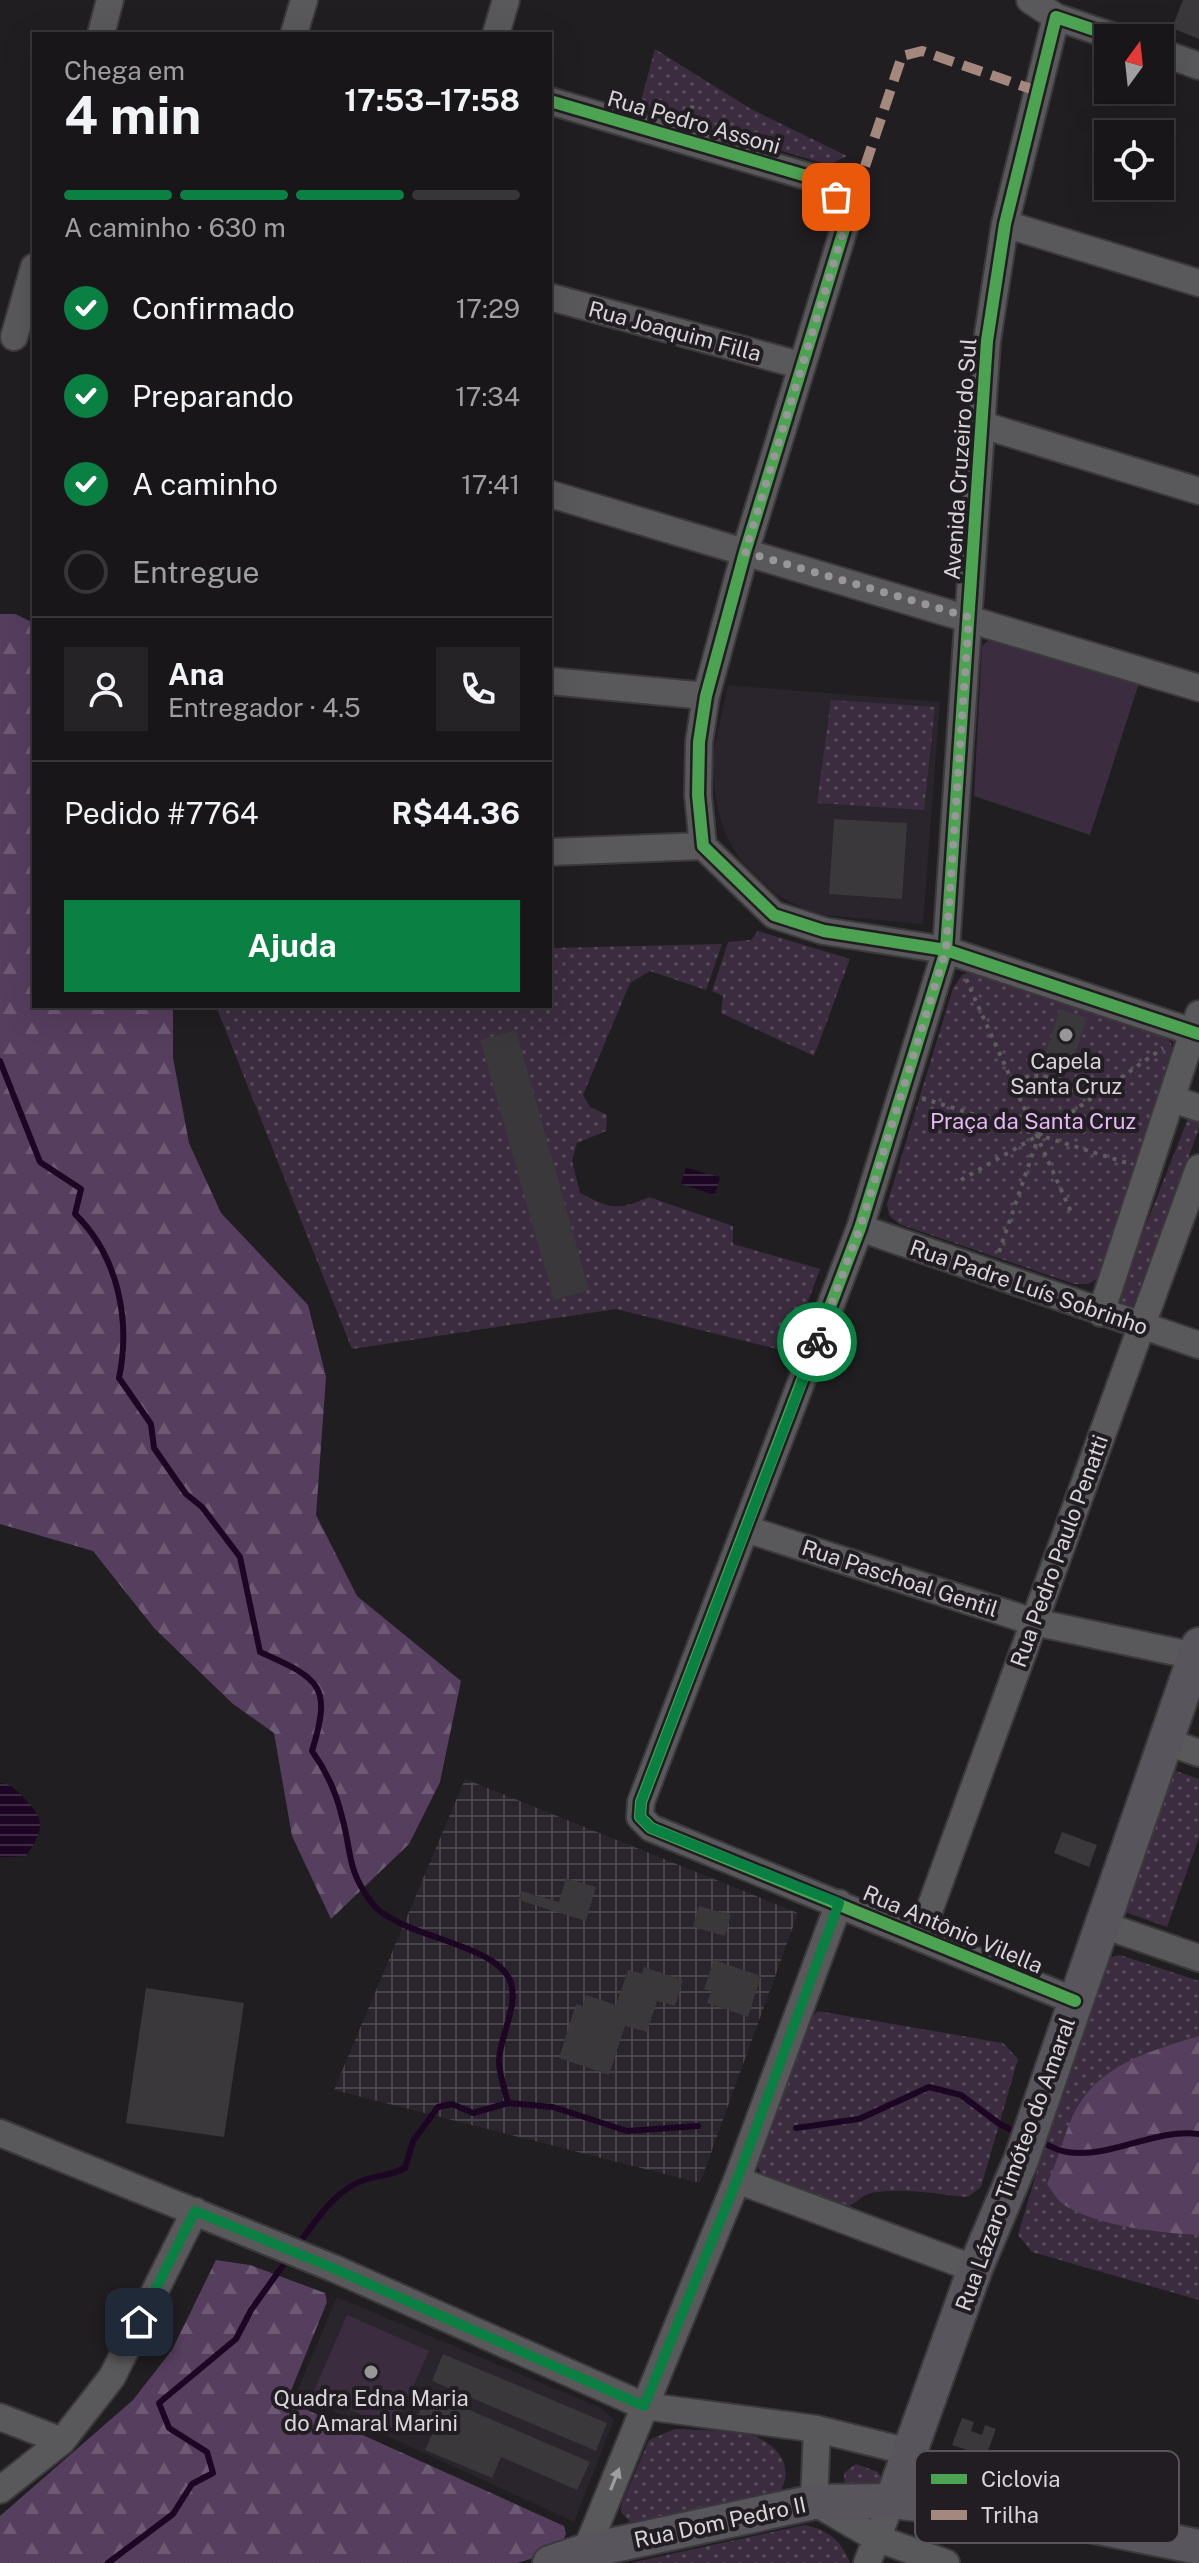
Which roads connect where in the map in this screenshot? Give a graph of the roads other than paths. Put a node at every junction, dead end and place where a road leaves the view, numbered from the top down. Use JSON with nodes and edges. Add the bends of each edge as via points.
{"nodes":[{"id":1,"x":110,"y":0,"type":"edge"},
{"id":2,"x":304,"y":0,"type":"edge"},
{"id":3,"x":506,"y":0,"type":"edge"},
{"id":4,"x":1030,"y":0,"type":"edge"},
{"id":5,"x":1056,"y":17,"type":"junction"},
{"id":6,"x":1094,"y":30,"type":"edge"},
{"id":7,"x":102,"y":32,"type":"edge"},
{"id":8,"x":295,"y":32,"type":"edge"},
{"id":9,"x":497,"y":32,"type":"edge"},
{"id":10,"x":1174,"y":57,"type":"edge"},
{"id":11,"x":1199,"y":66,"type":"edge"},
{"id":12,"x":552,"y":102,"type":"edge"},
{"id":13,"x":1005,"y":224,"type":"junction"},
{"id":14,"x":32,"y":275,"type":"edge"},
{"id":15,"x":1199,"y":283,"type":"edge"},
{"id":16,"x":552,"y":298,"type":"edge"},
{"id":17,"x":16,"y":337,"type":"edge"},
{"id":18,"x":800,"y":365,"type":"junction"},
{"id":19,"x":979,"y":424,"type":"junction"},
{"id":20,"x":1199,"y":491,"type":"edge"},
{"id":21,"x":552,"y":495,"type":"edge"},
{"id":22,"x":745,"y":552,"type":"junction"},
{"id":23,"x":969,"y":617,"type":"junction"},
{"id":24,"x":552,"y":681,"type":"edge"},
{"id":25,"x":1199,"y":688,"type":"edge"},
{"id":26,"x":706,"y":696,"type":"junction"},
{"id":27,"x":703,"y":846,"type":"junction"},
{"id":28,"x":552,"y":852,"type":"edge"},
{"id":29,"x":946,"y":950,"type":"junction"},
{"id":30,"x":1190,"y":1031,"type":"edge"},
{"id":31,"x":1173,"y":1099,"type":"junction"},
{"id":32,"x":1199,"y":1108,"type":"edge"},
{"id":33,"x":1199,"y":1168,"type":"edge"},
{"id":34,"x":860,"y":1228,"type":"junction"},
{"id":35,"x":1101,"y":1313,"type":"junction"},
{"id":36,"x":1140,"y":1327,"type":"junction"},
{"id":37,"x":1199,"y":1345,"type":"edge"},
{"id":38,"x":746,"y":1529,"type":"junction"},
{"id":39,"x":1034,"y":1622,"type":"junction"},
{"id":40,"x":1197,"y":1650,"type":"edge"},
{"id":41,"x":1165,"y":1741,"type":"junction"},
{"id":42,"x":1199,"y":1753,"type":"edge"},
{"id":43,"x":640,"y":1817,"type":"joint"},
{"id":44,"x":839,"y":1903,"type":"junction"},
{"id":45,"x":1100,"y":1924,"type":"junction"},
{"id":46,"x":920,"y":1936,"type":"junction"},
{"id":47,"x":1199,"y":1958,"type":"edge"},
{"id":48,"x":1075,"y":2001,"type":"junction"},
{"id":49,"x":0,"y":2133,"type":"edge"},
{"id":50,"x":737,"y":2180,"type":"junction"},
{"id":51,"x":195,"y":2211,"type":"junction"},
{"id":52,"x":975,"y":2269,"type":"junction"},
{"id":53,"x":644,"y":2406,"type":"junction"},
{"id":54,"x":0,"y":2417,"type":"edge"},
{"id":55,"x":817,"y":2429,"type":"junction"},
{"id":56,"x":62,"y":2441,"type":"junction"},
{"id":57,"x":910,"y":2452,"type":"junction"},
{"id":58,"x":0,"y":2490,"type":"edge"},
{"id":59,"x":892,"y":2501,"type":"junction"},
{"id":60,"x":814,"y":2502,"type":"junction"},
{"id":61,"x":915,"y":2504,"type":"edge"},
{"id":62,"x":876,"y":2538,"type":"junction"},
{"id":63,"x":1179,"y":2543,"type":"edge"},
{"id":64,"x":1199,"y":2547,"type":"edge"},
{"id":65,"x":583,"y":2557,"type":"edge"},
{"id":66,"x":550,"y":2563,"type":"edge"},
{"id":67,"x":867,"y":2563,"type":"edge"},
{"id":68,"x":946,"y":2563,"type":"edge"}],
"edges":[{"from":1,"to":7,"type":"street"},
{"from":2,"to":8,"type":"street"},
{"from":3,"to":9,"type":"street"},
{"from":4,"to":5,"type":"street"},
{"from":5,"to":6,"type":"street"},
{"from":5,"to":13,"type":"street","name":"Avenida Cruzeiro do Sul"},
{"from":10,"to":11,"type":"street"},
{"from":12,"to":18,"type":"street","name":"Rua Pedro Assoni","via":[[820,180],[836,197],[845,226]]},
{"from":13,"to":15,"type":"street"},
{"from":13,"to":19,"type":"street","name":"Avenida Cruzeiro do Sul"},
{"from":14,"to":17,"type":"street"},
{"from":16,"to":18,"type":"street","name":"Rua Joaquim Filla"},
{"from":18,"to":22,"type":"street"},
{"from":19,"to":20,"type":"street"},
{"from":19,"to":23,"type":"street","name":"Avenida Cruzeiro do Sul"},
{"from":21,"to":22,"type":"street"},
{"from":22,"to":23,"type":"street"},
{"from":22,"to":26,"type":"street"},
{"from":23,"to":25,"type":"street"},
{"from":23,"to":29,"type":"street","name":"Avenida Cruzeiro do Sul"},
{"from":24,"to":26,"type":"street"},
{"from":26,"to":27,"type":"street","via":[[698,781]]},
{"from":27,"to":28,"type":"street"},
{"from":27,"to":29,"type":"street","via":[[774,915],[824,931]]},
{"from":29,"to":30,"type":"street"},
{"from":29,"to":34,"type":"street","name":"Avenida Cruzeiro do Sul"},
{"from":30,"to":31,"type":"street"},
{"from":31,"to":32,"type":"street"},
{"from":31,"to":35,"type":"street"},
{"from":33,"to":36,"type":"street","name":"Rua Pedro Paulo Penatti"},
{"from":34,"to":35,"type":"street","name":"Rua Padre Luís Sobrinho"},
{"from":34,"to":38,"type":"street","name":"Avenida Cruzeiro do Sul"},
{"from":35,"to":36,"type":"street","name":"Rua Padre Luís Sobrinho"},
{"from":36,"to":37,"type":"street","name":"Rua Padre Luís Sobrinho"},
{"from":36,"to":39,"type":"street","name":"Rua Pedro Paulo Penatti"},
{"from":38,"to":39,"type":"street","name":"Rua Paschoal Gentil"},
{"from":38,"to":43,"type":"street","name":"Avenida Cruzeiro do Sul","via":[[641,1802]]},
{"from":39,"to":40,"type":"street","name":"Rua Paschoal Gentil"},
{"from":39,"to":46,"type":"street","name":"Rua Pedro Paulo Penatti"},
{"from":40,"to":41,"type":"main road","name":"Rua Lázaro Timóteo do Amaral"},
{"from":41,"to":42,"type":"street"},
{"from":41,"to":45,"type":"main road","name":"Rua Lázaro Timóteo do Amaral"},
{"from":43,"to":44,"type":"street","name":"Rua Antônio Vilella","via":[[651,1828]]},
{"from":44,"to":46,"type":"street","name":"Rua Antônio Vilella"},
{"from":44,"to":50,"type":"street"},
{"from":45,"to":47,"type":"street"},
{"from":45,"to":48,"type":"main road","name":"Rua Lázaro Timóteo do Amaral"},
{"from":46,"to":48,"type":"street","name":"Rua Antônio Vilella"},
{"from":48,"to":52,"type":"main road","name":"Rua Lázaro Timóteo do Amaral","via":[[1021,2160]]},
{"from":49,"to":51,"type":"street"},
{"from":50,"to":52,"type":"street"},
{"from":50,"to":53,"type":"street"},
{"from":51,"to":53,"type":"street"},
{"from":51,"to":56,"type":"street","via":[[112,2377]]},
{"from":52,"to":57,"type":"main road","name":"Rua Lázaro Timóteo do Amaral"},
{"from":53,"to":55,"type":"street"},
{"from":65,"to":53,"type":"street","one_way":true},
{"from":54,"to":56,"type":"street"},
{"from":55,"to":57,"type":"street"},
{"from":55,"to":60,"type":"street"},
{"from":56,"to":58,"type":"street"},
{"from":57,"to":59,"type":"main road","name":"Rua Lázaro Timóteo do Amaral"},
{"from":59,"to":60,"type":"main road","name":"Rua Dom Pedro II"},
{"from":59,"to":61,"type":"main road","name":"Rua Dom Pedro II"},
{"from":59,"to":62,"type":"street"},
{"from":60,"to":62,"type":"street"},
{"from":60,"to":65,"type":"main road","name":"Rua Dom Pedro II"},
{"from":62,"to":67,"type":"street"},
{"from":62,"to":68,"type":"street"},
{"from":63,"to":64,"type":"main road","name":"Rua Dom Pedro II"},
{"from":65,"to":66,"type":"main road","name":"Rua Dom Pedro II"}]}
